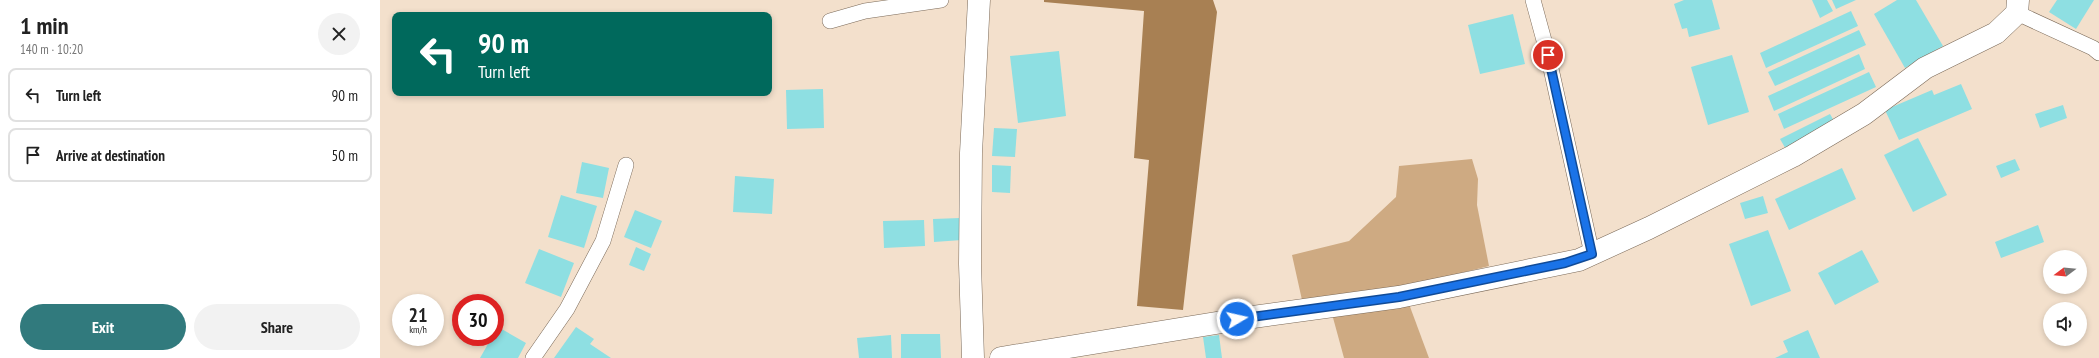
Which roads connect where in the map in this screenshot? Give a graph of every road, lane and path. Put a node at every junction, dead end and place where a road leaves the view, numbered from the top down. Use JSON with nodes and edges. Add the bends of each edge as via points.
{"nodes":[{"id":1,"x":941,"y":0,"type":"edge"},
{"id":2,"x":979,"y":0,"type":"edge"},
{"id":3,"x":1533,"y":0,"type":"edge"},
{"id":4,"x":2018,"y":7,"type":"edge"},
{"id":5,"x":830,"y":21,"type":"dead end"},
{"id":6,"x":2099,"y":53,"type":"edge"},
{"id":7,"x":626,"y":165,"type":"dead end"},
{"id":8,"x":1592,"y":254,"type":"junction"},
{"id":9,"x":533,"y":358,"type":"edge"},
{"id":10,"x":973,"y":358,"type":"edge"},
{"id":11,"x":1002,"y":358,"type":"edge"}],
"edges":[{"from":1,"to":5,"type":"lane","via":[[865,11]]},
{"from":2,"to":10,"type":"street","via":[[971,153],[970,264]]},
{"from":3,"to":8,"type":"lane","via":[[1548,55]]},
{"from":4,"to":6,"type":"lane"},
{"from":4,"to":8,"type":"street","via":[[1996,33],[1925,68],[1864,114],[1793,156]]},
{"from":7,"to":9,"type":"lane","via":[[603,240],[567,309]]},
{"from":8,"to":11,"type":"street","via":[[1565,263],[1399,297],[1253,317]]}]}
